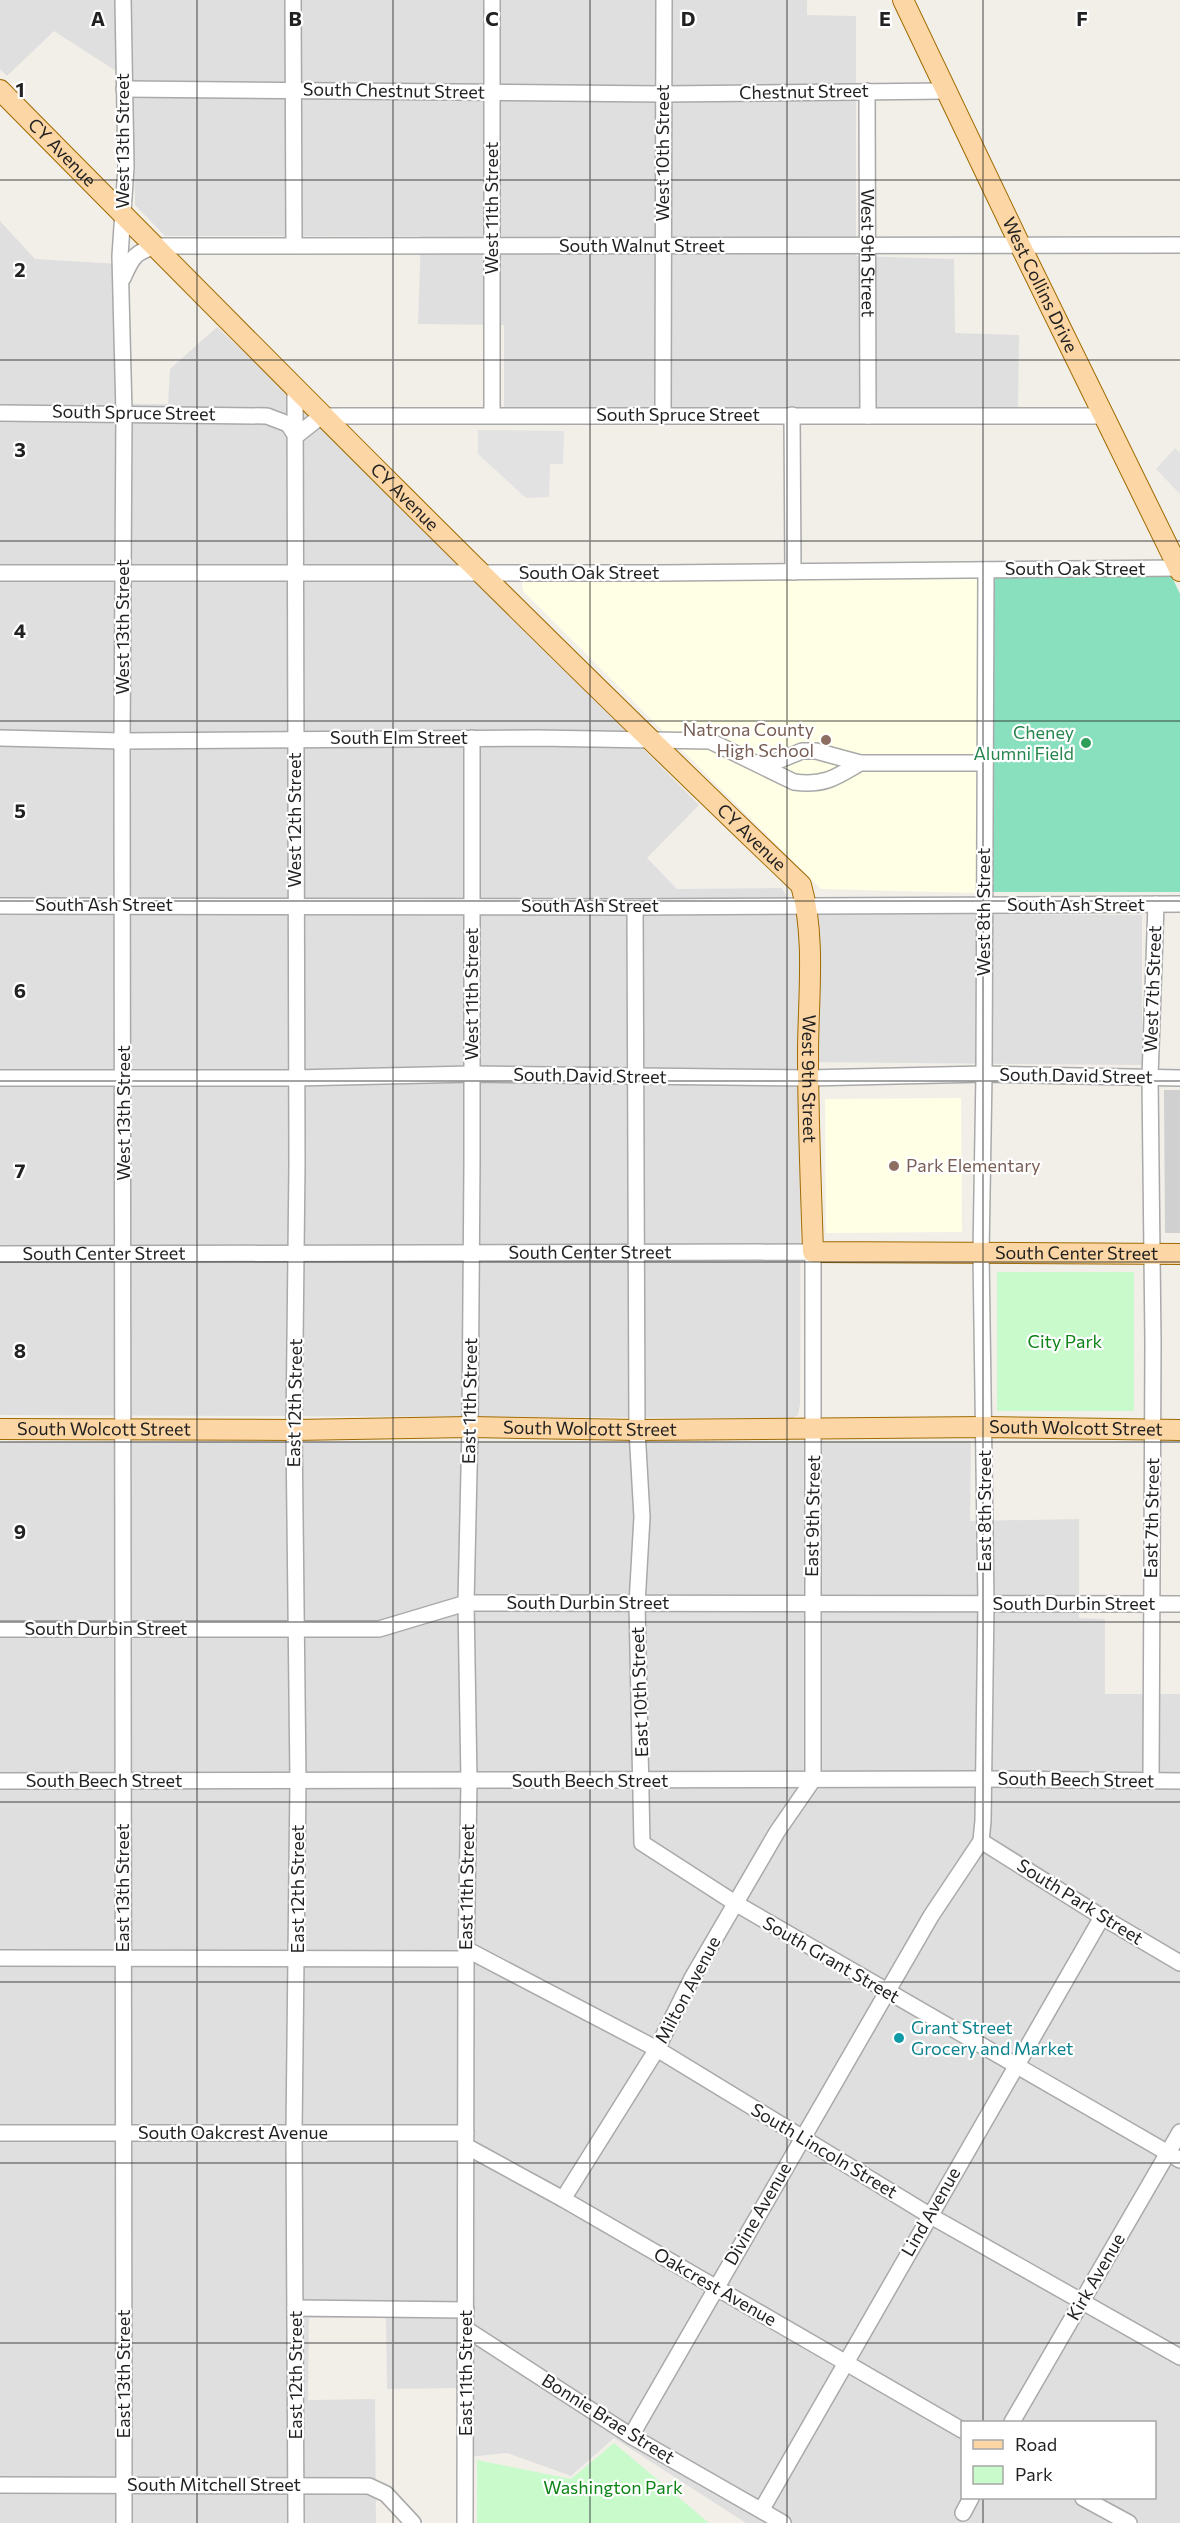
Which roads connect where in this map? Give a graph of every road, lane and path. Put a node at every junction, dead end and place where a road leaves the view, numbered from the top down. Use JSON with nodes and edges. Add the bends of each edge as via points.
{"nodes":[{"id":1,"x":123,"y":0,"type":"edge"},
{"id":2,"x":293,"y":0,"type":"edge"},
{"id":3,"x":492,"y":0,"type":"edge"},
{"id":4,"x":664,"y":0,"type":"edge"},
{"id":5,"x":903,"y":0,"type":"edge"},
{"id":6,"x":124,"y":89,"type":"junction"},
{"id":7,"x":0,"y":90,"type":"edge"},
{"id":8,"x":294,"y":90,"type":"junction"},
{"id":9,"x":867,"y":91,"type":"junction"},
{"id":10,"x":945,"y":91,"type":"junction"},
{"id":11,"x":492,"y":92,"type":"junction"},
{"id":12,"x":663,"y":94,"type":"junction"},
{"id":13,"x":124,"y":214,"type":"junction"},
{"id":14,"x":294,"y":245,"type":"junction"},
{"id":15,"x":1180,"y":245,"type":"edge"},
{"id":16,"x":156,"y":246,"type":"junction"},
{"id":17,"x":663,"y":246,"type":"junction"},
{"id":18,"x":867,"y":246,"type":"junction"},
{"id":19,"x":492,"y":247,"type":"junction"},
{"id":20,"x":1020,"y":247,"type":"junction"},
{"id":21,"x":122,"y":281,"type":"junction"},
{"id":22,"x":296,"y":386,"type":"junction"},
{"id":23,"x":124,"y":412,"type":"junction"},
{"id":24,"x":0,"y":413,"type":"edge"},
{"id":25,"x":663,"y":414,"type":"junction"},
{"id":26,"x":492,"y":415,"type":"junction"},
{"id":27,"x":792,"y":415,"type":"junction"},
{"id":28,"x":267,"y":416,"type":"junction"},
{"id":29,"x":326,"y":416,"type":"junction"},
{"id":30,"x":868,"y":416,"type":"junction"},
{"id":31,"x":1104,"y":416,"type":"junction"},
{"id":32,"x":296,"y":436,"type":"junction"},
{"id":33,"x":1179,"y":569,"type":"edge"},
{"id":34,"x":986,"y":570,"type":"junction"},
{"id":35,"x":481,"y":572,"type":"junction"},
{"id":36,"x":793,"y":572,"type":"junction"},
{"id":37,"x":0,"y":573,"type":"edge"},
{"id":38,"x":123,"y":573,"type":"junction"},
{"id":39,"x":295,"y":573,"type":"junction"},
{"id":40,"x":0,"y":738,"type":"edge"},
{"id":41,"x":472,"y":738,"type":"junction"},
{"id":42,"x":295,"y":739,"type":"junction"},
{"id":43,"x":650,"y":740,"type":"junction"},
{"id":44,"x":122,"y":741,"type":"junction"},
{"id":45,"x":860,"y":763,"type":"junction"},
{"id":46,"x":985,"y":763,"type":"junction"},
{"id":47,"x":757,"y":764,"type":"junction"},
{"id":48,"x":123,"y":904,"type":"junction"},
{"id":49,"x":1156,"y":904,"type":"junction"},
{"id":50,"x":1180,"y":904,"type":"edge"},
{"id":51,"x":807,"y":905,"type":"junction"},
{"id":52,"x":984,"y":905,"type":"junction"},
{"id":53,"x":0,"y":906,"type":"edge"},
{"id":54,"x":296,"y":906,"type":"junction"},
{"id":55,"x":472,"y":906,"type":"junction"},
{"id":56,"x":635,"y":907,"type":"junction"},
{"id":57,"x":472,"y":1074,"type":"junction"},
{"id":58,"x":984,"y":1074,"type":"junction"},
{"id":59,"x":637,"y":1077,"type":"junction"},
{"id":60,"x":0,"y":1078,"type":"edge"},
{"id":61,"x":124,"y":1078,"type":"junction"},
{"id":62,"x":295,"y":1078,"type":"junction"},
{"id":63,"x":808,"y":1078,"type":"junction"},
{"id":64,"x":1150,"y":1078,"type":"junction"},
{"id":65,"x":1180,"y":1078,"type":"edge"},
{"id":66,"x":470,"y":1251,"type":"junction"},
{"id":67,"x":813,"y":1252,"type":"junction"},
{"id":68,"x":981,"y":1253,"type":"junction"},
{"id":69,"x":0,"y":1254,"type":"edge"},
{"id":70,"x":123,"y":1254,"type":"junction"},
{"id":71,"x":296,"y":1254,"type":"junction"},
{"id":72,"x":637,"y":1254,"type":"junction"},
{"id":73,"x":1152,"y":1254,"type":"junction"},
{"id":74,"x":1180,"y":1254,"type":"edge"},
{"id":75,"x":470,"y":1427,"type":"junction"},
{"id":76,"x":985,"y":1427,"type":"junction"},
{"id":77,"x":814,"y":1428,"type":"junction"},
{"id":78,"x":0,"y":1429,"type":"edge"},
{"id":79,"x":124,"y":1430,"type":"junction"},
{"id":80,"x":294,"y":1430,"type":"junction"},
{"id":81,"x":637,"y":1430,"type":"junction"},
{"id":82,"x":1153,"y":1430,"type":"junction"},
{"id":83,"x":1180,"y":1430,"type":"edge"},
{"id":84,"x":812,"y":1602,"type":"junction"},
{"id":85,"x":466,"y":1603,"type":"junction"},
{"id":86,"x":637,"y":1604,"type":"junction"},
{"id":87,"x":986,"y":1604,"type":"junction"},
{"id":88,"x":1180,"y":1604,"type":"edge"},
{"id":89,"x":1151,"y":1605,"type":"junction"},
{"id":90,"x":123,"y":1628,"type":"junction"},
{"id":91,"x":0,"y":1629,"type":"edge"},
{"id":92,"x":295,"y":1629,"type":"junction"},
{"id":93,"x":984,"y":1779,"type":"junction"},
{"id":94,"x":642,"y":1780,"type":"junction"},
{"id":95,"x":813,"y":1780,"type":"junction"},
{"id":96,"x":0,"y":1781,"type":"edge"},
{"id":97,"x":123,"y":1781,"type":"junction"},
{"id":98,"x":298,"y":1781,"type":"junction"},
{"id":99,"x":469,"y":1781,"type":"junction"},
{"id":100,"x":1151,"y":1781,"type":"junction"},
{"id":101,"x":1180,"y":1781,"type":"edge"},
{"id":102,"x":981,"y":1841,"type":"junction"},
{"id":103,"x":642,"y":1844,"type":"joint"},
{"id":104,"x":735,"y":1904,"type":"junction"},
{"id":105,"x":1102,"y":1917,"type":"junction"},
{"id":106,"x":466,"y":1954,"type":"junction"},
{"id":107,"x":0,"y":1958,"type":"edge"},
{"id":108,"x":123,"y":1958,"type":"junction"},
{"id":109,"x":297,"y":1959,"type":"junction"},
{"id":110,"x":1180,"y":1963,"type":"edge"},
{"id":111,"x":887,"y":1993,"type":"junction"},
{"id":112,"x":657,"y":2049,"type":"junction"},
{"id":113,"x":1016,"y":2065,"type":"junction"},
{"id":114,"x":1180,"y":2132,"type":"edge"},
{"id":115,"x":0,"y":2133,"type":"edge"},
{"id":116,"x":123,"y":2133,"type":"junction"},
{"id":117,"x":294,"y":2133,"type":"junction"},
{"id":118,"x":801,"y":2139,"type":"junction"},
{"id":119,"x":466,"y":2140,"type":"junction"},
{"id":120,"x":1174,"y":2157,"type":"edge"},
{"id":121,"x":563,"y":2199,"type":"junction"},
{"id":122,"x":929,"y":2215,"type":"junction"},
{"id":123,"x":716,"y":2288,"type":"junction"},
{"id":124,"x":1083,"y":2300,"type":"junction"},
{"id":125,"x":295,"y":2308,"type":"junction"},
{"id":126,"x":466,"y":2310,"type":"junction"},
{"id":127,"x":466,"y":2328,"type":"junction"},
{"id":128,"x":1180,"y":2357,"type":"edge"},
{"id":129,"x":844,"y":2362,"type":"junction"},
{"id":130,"x":1013,"y":2421,"type":"edge"},
{"id":131,"x":961,"y":2429,"type":"edge"},
{"id":132,"x":631,"y":2436,"type":"junction"},
{"id":133,"x":0,"y":2485,"type":"edge"},
{"id":134,"x":124,"y":2485,"type":"junction"},
{"id":135,"x":296,"y":2485,"type":"junction"},
{"id":136,"x":970,"y":2499,"type":"edge"},
{"id":137,"x":1085,"y":2499,"type":"edge"},
{"id":138,"x":762,"y":2509,"type":"junction"},
{"id":139,"x":963,"y":2513,"type":"dead end"},
{"id":140,"x":124,"y":2523,"type":"edge"},
{"id":141,"x":296,"y":2523,"type":"edge"},
{"id":142,"x":413,"y":2523,"type":"edge"},
{"id":143,"x":465,"y":2523,"type":"edge"},
{"id":144,"x":783,"y":2523,"type":"edge"},
{"id":145,"x":1129,"y":2523,"type":"edge"}],
"edges":[{"from":1,"to":6,"type":"street","name":"West 13th Street"},
{"from":2,"to":8,"type":"street"},
{"from":3,"to":11,"type":"street","name":"West 11th Street"},
{"from":4,"to":12,"type":"street","name":"West 10th Street"},
{"from":5,"to":10,"type":"main road","name":"West Collins Drive"},
{"from":6,"to":8,"type":"street","name":"South Chestnut Street"},
{"from":6,"to":13,"type":"street","name":"West 13th Street"},
{"from":7,"to":13,"type":"main road","name":"CY Avenue"},
{"from":8,"to":11,"type":"street","name":"South Chestnut Street"},
{"from":8,"to":14,"type":"street"},
{"from":9,"to":10,"type":"street","name":"Chestnut Street"},
{"from":9,"to":12,"type":"street","name":"Chestnut Street"},
{"from":9,"to":18,"type":"street","name":"West 9th Street"},
{"from":10,"to":20,"type":"main road","name":"West Collins Drive"},
{"from":11,"to":12,"type":"street","name":"South Chestnut Street"},
{"from":11,"to":19,"type":"street","name":"West 11th Street"},
{"from":12,"to":17,"type":"street","name":"West 10th Street"},
{"from":13,"to":16,"type":"main road","name":"CY Avenue"},
{"from":13,"to":21,"type":"street","name":"West 13th Street"},
{"from":14,"to":16,"type":"street","name":"South Walnut Street"},
{"from":14,"to":19,"type":"street","name":"South Walnut Street"},
{"from":15,"to":20,"type":"street","name":"South Walnut Street"},
{"from":16,"to":21,"type":"street","name":"South Walnut Street","via":[[140,250]]},
{"from":16,"to":22,"type":"main road","name":"CY Avenue"},
{"from":17,"to":18,"type":"street","name":"South Walnut Street"},
{"from":17,"to":19,"type":"street","name":"South Walnut Street"},
{"from":17,"to":25,"type":"street","name":"West 10th Street"},
{"from":18,"to":20,"type":"street","name":"South Walnut Street"},
{"from":18,"to":30,"type":"street","name":"West 9th Street"},
{"from":19,"to":26,"type":"street","name":"West 11th Street"},
{"from":20,"to":31,"type":"main road","name":"West Collins Drive"},
{"from":21,"to":23,"type":"street","name":"West 13th Street"},
{"from":22,"to":28,"type":"street","via":[[291,403]]},
{"from":22,"to":29,"type":"main road","name":"CY Avenue"},
{"from":22,"to":32,"type":"street","name":"West 12th Street"},
{"from":23,"to":24,"type":"street","name":"South Spruce Street"},
{"from":23,"to":28,"type":"street","name":"South Spruce Street"},
{"from":23,"to":38,"type":"street","name":"West 13th Street"},
{"from":25,"to":26,"type":"street","name":"South Spruce Street"},
{"from":25,"to":27,"type":"street","name":"South Spruce Street"},
{"from":26,"to":29,"type":"street","name":"South Spruce Street"},
{"from":27,"to":30,"type":"street","name":"South Spruce Street"},
{"from":27,"to":36,"type":"street"},
{"from":28,"to":32,"type":"street","name":"South Spruce Street","via":[[288,424]]},
{"from":29,"to":32,"type":"street"},
{"from":29,"to":35,"type":"main road","name":"CY Avenue"},
{"from":30,"to":31,"type":"street","name":"South Spruce Street"},
{"from":31,"to":33,"type":"main road","name":"West Collins Drive"},
{"from":32,"to":39,"type":"street","name":"West 12th Street"},
{"from":33,"to":34,"type":"street","name":"South Oak Street"},
{"from":34,"to":36,"type":"street","name":"South Oak Street"},
{"from":34,"to":46,"type":"street","name":"West 8th Street"},
{"from":35,"to":36,"type":"street","name":"South Oak Street"},
{"from":35,"to":39,"type":"street","name":"South Oak Street"},
{"from":35,"to":43,"type":"main road","name":"CY Avenue"},
{"from":37,"to":38,"type":"street","name":"South Oak Street"},
{"from":38,"to":39,"type":"street","name":"South Oak Street"},
{"from":38,"to":44,"type":"street","name":"West 13th Street"},
{"from":39,"to":42,"type":"street","name":"West 12th Street"},
{"from":40,"to":44,"type":"street","name":"South Elm Street"},
{"from":41,"to":42,"type":"street","name":"South Elm Street"},
{"from":41,"to":43,"type":"street","name":"South Elm Street"},
{"from":41,"to":55,"type":"street","name":"West 11th Street"},
{"from":42,"to":44,"type":"street","name":"South Elm Street"},
{"from":42,"to":54,"type":"street","name":"West 12th Street"},
{"from":43,"to":47,"type":"street","name":"South Elm Street","via":[[710,741]]},
{"from":43,"to":51,"type":"main road","name":"CY Avenue","via":[[801,885]]},
{"from":44,"to":48,"type":"street","name":"West 13th Street"},
{"from":45,"to":46,"type":"street"},
{"from":45,"to":47,"type":"street","via":[[802,752]]},
{"from":45,"to":47,"type":"street","name":"South Elm Street","via":[[832,780],[803,783]]},
{"from":46,"to":52,"type":"street","name":"West 8th Street"},
{"from":48,"to":53,"type":"street","name":"South Ash Street"},
{"from":48,"to":54,"type":"street","name":"South Ash Street"},
{"from":48,"to":61,"type":"street","name":"West 13th Street"},
{"from":49,"to":50,"type":"street","name":"South Ash Street"},
{"from":49,"to":52,"type":"street","name":"South Ash Street"},
{"from":49,"to":64,"type":"street","name":"West 7th Street"},
{"from":51,"to":52,"type":"street","name":"South Ash Street"},
{"from":51,"to":56,"type":"street","name":"South Ash Street"},
{"from":51,"to":63,"type":"main road","name":"West 9th Street"},
{"from":52,"to":58,"type":"street","name":"West 8th Street"},
{"from":54,"to":55,"type":"street","name":"South Ash Street"},
{"from":54,"to":62,"type":"street","name":"West 12th Street"},
{"from":55,"to":56,"type":"street","name":"South Ash Street"},
{"from":55,"to":57,"type":"street","name":"West 11th Street"},
{"from":56,"to":59,"type":"street"},
{"from":57,"to":59,"type":"street","name":"South David Street"},
{"from":57,"to":62,"type":"street","name":"South David Street"},
{"from":57,"to":66,"type":"street","name":"West 11th Street"},
{"from":58,"to":63,"type":"street","name":"South David Street"},
{"from":58,"to":64,"type":"street","name":"South David Street"},
{"from":58,"to":68,"type":"street","name":"West 8th Street"},
{"from":59,"to":63,"type":"street","name":"South David Street"},
{"from":59,"to":72,"type":"street"},
{"from":60,"to":61,"type":"street","name":"South David Street"},
{"from":61,"to":62,"type":"street","name":"South David Street"},
{"from":61,"to":70,"type":"street","name":"West 13th Street"},
{"from":62,"to":71,"type":"street","name":"West 12th Street"},
{"from":63,"to":67,"type":"main road","name":"West 9th Street"},
{"from":64,"to":65,"type":"street","name":"South David Street"},
{"from":64,"to":73,"type":"street","name":"West 7th Street"},
{"from":66,"to":71,"type":"street","name":"South Center Street"},
{"from":66,"to":72,"type":"street","name":"South Center Street"},
{"from":66,"to":75,"type":"street","name":"East 11th Street"},
{"from":67,"to":68,"type":"main road","name":"South Center Street"},
{"from":67,"to":72,"type":"street","name":"South Center Street"},
{"from":67,"to":77,"type":"street","name":"East 9th Street"},
{"from":68,"to":73,"type":"main road","name":"South Center Street"},
{"from":68,"to":76,"type":"street","name":"East 8th Street"},
{"from":69,"to":70,"type":"street","name":"South Center Street"},
{"from":70,"to":71,"type":"street","name":"South Center Street"},
{"from":70,"to":79,"type":"street","name":"East 13th Street"},
{"from":71,"to":80,"type":"street","name":"East 12th Street"},
{"from":72,"to":81,"type":"street","name":"East 10th Street"},
{"from":73,"to":74,"type":"main road","name":"South Center Street"},
{"from":73,"to":82,"type":"street","name":"East 7th Street"},
{"from":75,"to":80,"type":"main road","name":"South Wolcott Street"},
{"from":75,"to":81,"type":"main road","name":"South Wolcott Street"},
{"from":75,"to":85,"type":"street","name":"East 11th Street"},
{"from":76,"to":77,"type":"main road","name":"South Wolcott Street"},
{"from":76,"to":82,"type":"main road","name":"South Wolcott Street"},
{"from":76,"to":87,"type":"street","name":"East 8th Street"},
{"from":77,"to":81,"type":"main road","name":"South Wolcott Street"},
{"from":77,"to":84,"type":"street","name":"East 9th Street"},
{"from":78,"to":79,"type":"main road","name":"South Wolcott Street"},
{"from":79,"to":80,"type":"main road","name":"South Wolcott Street"},
{"from":79,"to":90,"type":"street","name":"East 13th Street"},
{"from":80,"to":92,"type":"street","name":"East 12th Street"},
{"from":81,"to":86,"type":"street","name":"East 10th Street","via":[[642,1517]]},
{"from":82,"to":83,"type":"main road","name":"South Wolcott Street"},
{"from":82,"to":89,"type":"street","name":"East 7th Street"},
{"from":84,"to":86,"type":"street","name":"South Durbin Street"},
{"from":84,"to":87,"type":"street","name":"South Durbin Street"},
{"from":84,"to":95,"type":"street","name":"East 9th Street"},
{"from":85,"to":86,"type":"street","name":"South Durbin Street"},
{"from":85,"to":92,"type":"street","name":"South Durbin Street","via":[[379,1629]]},
{"from":85,"to":99,"type":"street","name":"East 11th Street"},
{"from":86,"to":94,"type":"street","name":"East 10th Street"},
{"from":87,"to":89,"type":"street","name":"South Durbin Street"},
{"from":87,"to":93,"type":"street","name":"East 8th Street"},
{"from":88,"to":89,"type":"street","name":"South Durbin Street"},
{"from":89,"to":100,"type":"street","name":"East 7th Street"},
{"from":90,"to":91,"type":"street","name":"South Durbin Street"},
{"from":90,"to":92,"type":"street","name":"South Durbin Street"},
{"from":90,"to":97,"type":"street","name":"East 13th Street"},
{"from":92,"to":98,"type":"street","name":"East 12th Street"},
{"from":93,"to":95,"type":"street","name":"South Beech Street"},
{"from":93,"to":100,"type":"street","name":"South Beech Street"},
{"from":93,"to":102,"type":"street","name":"East 8th Street"},
{"from":94,"to":95,"type":"street","name":"South Beech Street"},
{"from":94,"to":99,"type":"street","name":"South Beech Street"},
{"from":94,"to":103,"type":"street","name":"East 10th Street"},
{"from":95,"to":104,"type":"street","name":"Milton Avenue"},
{"from":96,"to":97,"type":"street","name":"South Beech Street"},
{"from":97,"to":98,"type":"street","name":"South Beech Street"},
{"from":97,"to":108,"type":"street","name":"East 13th Street"},
{"from":98,"to":99,"type":"street","name":"South Beech Street"},
{"from":98,"to":109,"type":"street","name":"East 12th Street"},
{"from":99,"to":106,"type":"street","name":"East 11th Street"},
{"from":100,"to":101,"type":"street","name":"South Beech Street"},
{"from":102,"to":105,"type":"street","name":"South Park Street"},
{"from":102,"to":111,"type":"street","name":"Divine Avenue","via":[[931,1916]]},
{"from":103,"to":104,"type":"street","name":"South Grant Street"},
{"from":104,"to":111,"type":"street","name":"South Grant Street"},
{"from":104,"to":112,"type":"street","name":"Milton Avenue"},
{"from":105,"to":110,"type":"street","name":"South Park Street"},
{"from":105,"to":113,"type":"street","name":"Lind Avenue"},
{"from":106,"to":109,"type":"street","name":"South Lincoln Street"},
{"from":106,"to":112,"type":"street","name":"South Lincoln Street"},
{"from":106,"to":119,"type":"street","name":"East 11th Street"},
{"from":107,"to":108,"type":"street","name":"South Lincoln Street"},
{"from":108,"to":109,"type":"street","name":"South Lincoln Street"},
{"from":108,"to":116,"type":"street","name":"East 13th Street"},
{"from":109,"to":117,"type":"street","name":"East 12th Street"},
{"from":111,"to":113,"type":"street","name":"South Grant Street"},
{"from":111,"to":118,"type":"street","name":"Divine Avenue"},
{"from":112,"to":118,"type":"street","name":"South Lincoln Street"},
{"from":112,"to":121,"type":"street","name":"Milton Avenue"},
{"from":113,"to":120,"type":"street","name":"South Grant Street"},
{"from":113,"to":122,"type":"street","name":"Lind Avenue"},
{"from":114,"to":120,"type":"street","name":"Kirk Avenue"},
{"from":115,"to":116,"type":"street","name":"South Oakcrest Avenue"},
{"from":116,"to":117,"type":"street","name":"South Oakcrest Avenue"},
{"from":116,"to":134,"type":"street","name":"East 13th Street"},
{"from":117,"to":119,"type":"street","name":"South Oakcrest Avenue"},
{"from":117,"to":125,"type":"street","name":"East 12th Street"},
{"from":118,"to":122,"type":"street","name":"South Lincoln Street"},
{"from":118,"to":123,"type":"street","name":"Divine Avenue"},
{"from":119,"to":121,"type":"street","name":"Oakcrest Avenue"},
{"from":119,"to":126,"type":"street","name":"East 11th Street"},
{"from":120,"to":124,"type":"street","name":"Kirk Avenue"},
{"from":121,"to":123,"type":"street","name":"Oakcrest Avenue"},
{"from":122,"to":124,"type":"street","name":"South Lincoln Street"},
{"from":122,"to":129,"type":"street","name":"Lind Avenue"},
{"from":123,"to":129,"type":"street","name":"Oakcrest Avenue"},
{"from":123,"to":132,"type":"street","name":"Divine Avenue"},
{"from":124,"to":128,"type":"street","name":"South Lincoln Street"},
{"from":124,"to":130,"type":"street","name":"Kirk Avenue"},
{"from":125,"to":126,"type":"street"},
{"from":125,"to":135,"type":"street","name":"East 12th Street"},
{"from":126,"to":127,"type":"street","name":"East 11th Street"},
{"from":127,"to":132,"type":"street","name":"Bonnie Brae Street"},
{"from":127,"to":143,"type":"street","name":"East 11th Street"},
{"from":129,"to":131,"type":"street","name":"Oakcrest Avenue"},
{"from":129,"to":138,"type":"street","name":"Lind Avenue"},
{"from":132,"to":138,"type":"street","name":"Bonnie Brae Street"},
{"from":133,"to":134,"type":"street","name":"South Mitchell Street"},
{"from":134,"to":135,"type":"street","name":"South Mitchell Street"},
{"from":134,"to":140,"type":"street","name":"East 13th Street"},
{"from":135,"to":141,"type":"street","name":"East 12th Street"},
{"from":135,"to":142,"type":"street","name":"South Mitchell Street","via":[[369,2486],[386,2494]]},
{"from":136,"to":139,"type":"street"},
{"from":137,"to":145,"type":"street"},
{"from":138,"to":144,"type":"street","name":"Bonnie Brae Street"}]}
